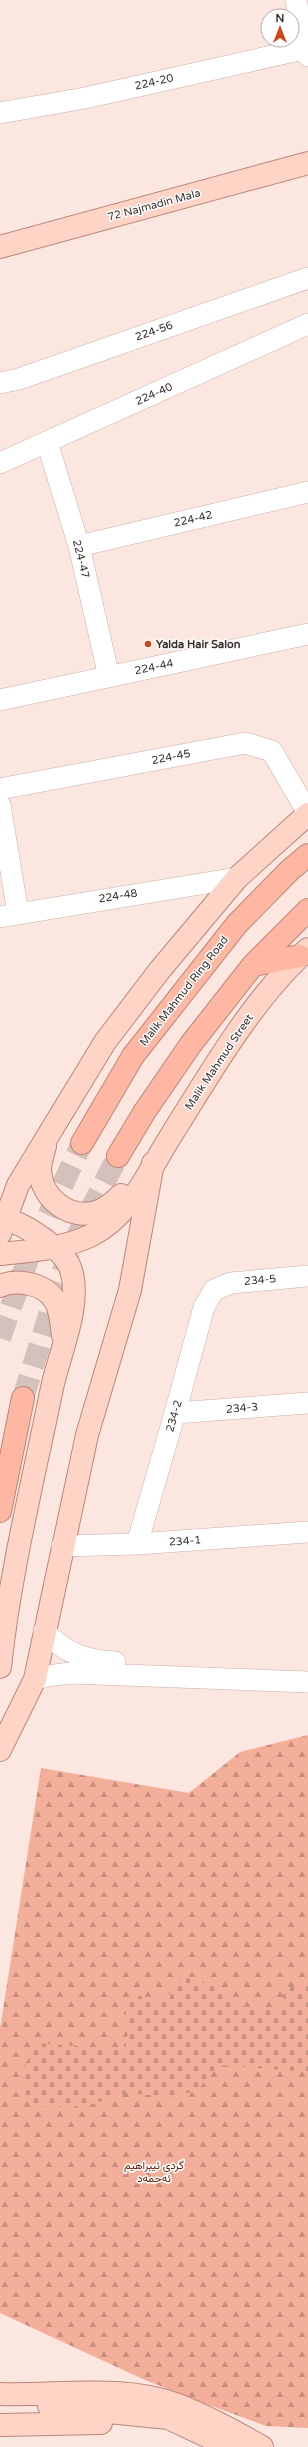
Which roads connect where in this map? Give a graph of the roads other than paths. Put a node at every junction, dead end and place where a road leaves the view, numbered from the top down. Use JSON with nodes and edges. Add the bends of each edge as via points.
{"nodes":[{"id":1,"x":296,"y":0,"type":"edge"},
{"id":2,"x":308,"y":51,"type":"edge"},
{"id":3,"x":0,"y":114,"type":"edge"},
{"id":4,"x":308,"y":163,"type":"edge"},
{"id":5,"x":0,"y":247,"type":"edge"},
{"id":6,"x":308,"y":278,"type":"edge"},
{"id":7,"x":308,"y":324,"type":"edge"},
{"id":8,"x":0,"y":383,"type":"edge"},
{"id":9,"x":47,"y":442,"type":"junction"},
{"id":10,"x":0,"y":464,"type":"edge"},
{"id":11,"x":308,"y":492,"type":"edge"},
{"id":12,"x":78,"y":546,"type":"junction"},
{"id":13,"x":308,"y":634,"type":"edge"},
{"id":14,"x":109,"y":677,"type":"junction"},
{"id":15,"x":0,"y":700,"type":"edge"},
{"id":16,"x":0,"y":789,"type":"edge"},
{"id":17,"x":0,"y":805,"type":"edge"},
{"id":18,"x":308,"y":814,"type":"edge"},
{"id":19,"x":308,"y":855,"type":"edge"},
{"id":20,"x":237,"y":878,"type":"junction"},
{"id":21,"x":308,"y":910,"type":"edge"},
{"id":22,"x":9,"y":915,"type":"edge"},
{"id":23,"x":304,"y":952,"type":"edge"},
{"id":24,"x":253,"y":965,"type":"junction"},
{"id":25,"x":47,"y":1133,"type":"junction"},
{"id":26,"x":82,"y":1143,"type":"tunnel mouth"},
{"id":27,"x":118,"y":1156,"type":"tunnel mouth"},
{"id":28,"x":153,"y":1163,"type":"junction"},
{"id":29,"x":9,"y":1189,"type":"edge"},
{"id":30,"x":2,"y":1224,"type":"edge"},
{"id":31,"x":53,"y":1247,"type":"junction"},
{"id":32,"x":0,"y":1254,"type":"edge"},
{"id":33,"x":308,"y":1276,"type":"edge"},
{"id":34,"x":0,"y":1286,"type":"edge"},
{"id":35,"x":214,"y":1290,"type":"joint"},
{"id":36,"x":64,"y":1342,"type":"junction"},
{"id":37,"x":22,"y":1398,"type":"tunnel mouth"},
{"id":38,"x":308,"y":1403,"type":"edge"},
{"id":39,"x":175,"y":1413,"type":"junction"},
{"id":40,"x":0,"y":1511,"type":"edge"},
{"id":41,"x":308,"y":1532,"type":"edge"},
{"id":42,"x":137,"y":1544,"type":"junction"},
{"id":43,"x":62,"y":1546,"type":"junction"},
{"id":44,"x":44,"y":1631,"type":"junction"},
{"id":45,"x":0,"y":1667,"type":"edge"},
{"id":46,"x":308,"y":1668,"type":"edge"},
{"id":47,"x":35,"y":1679,"type":"junction"},
{"id":48,"x":308,"y":1682,"type":"edge"},
{"id":49,"x":0,"y":1750,"type":"edge"},
{"id":50,"x":0,"y":2394,"type":"edge"},
{"id":51,"x":0,"y":2407,"type":"edge"},
{"id":52,"x":0,"y":2425,"type":"edge"},
{"id":53,"x":196,"y":2447,"type":"edge"},
{"id":54,"x":230,"y":2447,"type":"edge"},
{"id":55,"x":262,"y":2447,"type":"edge"}],
"edges":[{"from":1,"to":2,"type":"street"},
{"from":2,"to":3,"type":"street","name":"224-20"},
{"from":4,"to":5,"type":"main road","name":"72 Najmadin Mala"},
{"from":6,"to":8,"type":"street","name":"224-56","via":[[19,379]]},
{"from":7,"to":9,"type":"street","name":"224-40"},
{"from":9,"to":10,"type":"street","name":"224-40"},
{"from":9,"to":12,"type":"street","name":"224-47"},
{"from":11,"to":12,"type":"street","name":"224-42"},
{"from":12,"to":14,"type":"street","name":"224-47"},
{"from":13,"to":14,"type":"street","name":"224-44"},
{"from":14,"to":15,"type":"street","name":"224-44"},
{"from":16,"to":18,"type":"street","name":"224-45","via":[[245,744],[272,751]]},
{"from":17,"to":22,"type":"street"},
{"from":18,"to":20,"type":"main road"},
{"from":19,"to":26,"type":"highway","name":"Malik Mahmud Ring Road","via":[[237,924],[133,1056]]},
{"from":20,"to":22,"type":"street","name":"224-48"},
{"from":20,"to":25,"type":"main road","via":[[159,971],[105,1042]]},
{"from":21,"to":24,"type":"highway"},
{"from":23,"to":24,"type":"highway"},
{"from":23,"to":28,"type":"main road","name":"Malik Mahmud Street","via":[[241,1025]]},
{"from":24,"to":27,"type":"highway","via":[[191,1044]]},
{"from":25,"to":28,"type":"main road","via":[[40,1170],[43,1186],[52,1199],[64,1209],[96,1212],[111,1205]]},
{"from":25,"to":29,"type":"main road"},
{"from":28,"to":31,"type":"main road","via":[[135,1198],[110,1221],[92,1234]]},
{"from":28,"to":43,"type":"main road","via":[[130,1290],[86,1435]]},
{"from":29,"to":30,"type":"main road"},
{"from":30,"to":31,"type":"main road","via":[[39,1236]]},
{"from":31,"to":32,"type":"main road"},
{"from":31,"to":36,"type":"main road","via":[[71,1269],[74,1287],[73,1304]]},
{"from":33,"to":35,"type":"street","name":"234-5","via":[[231,1283]]},
{"from":34,"to":36,"type":"main road","via":[[19,1282],[29,1283],[53,1297],[60,1313]]},
{"from":35,"to":39,"type":"street","name":"234-2","via":[[204,1307]]},
{"from":36,"to":45,"type":"main road","via":[[11,1591]]},
{"from":37,"to":40,"type":"highway"},
{"from":38,"to":39,"type":"street","name":"234-3"},
{"from":39,"to":42,"type":"street","name":"234-2"},
{"from":41,"to":42,"type":"street","name":"234-1"},
{"from":42,"to":43,"type":"street","name":"234-1"},
{"from":43,"to":44,"type":"main road"},
{"from":44,"to":46,"type":"street","via":[[56,1643],[90,1661]]},
{"from":44,"to":47,"type":"main road"},
{"from":47,"to":48,"type":"street","via":[[72,1673]]},
{"from":47,"to":49,"type":"main road"},
{"from":50,"to":55,"type":"main road","via":[[101,2393],[138,2396],[177,2404]]},
{"from":51,"to":54,"type":"main road","via":[[52,2406],[168,2418]]},
{"from":52,"to":53,"type":"main road","via":[[78,2423],[134,2426],[167,2433]]}]}
